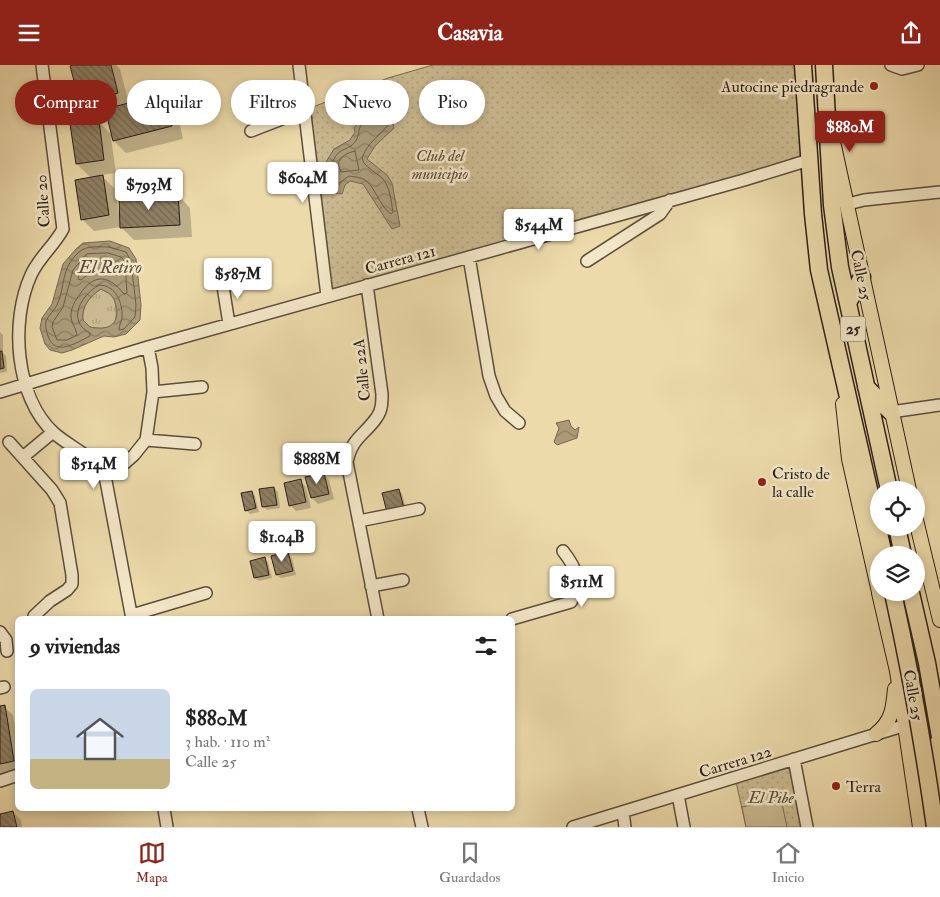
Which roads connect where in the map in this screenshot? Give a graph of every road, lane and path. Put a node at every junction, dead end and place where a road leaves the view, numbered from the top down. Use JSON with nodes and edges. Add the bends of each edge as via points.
{"nodes":[{"id":1,"x":42,"y":65,"type":"edge"},
{"id":2,"x":298,"y":65,"type":"edge"},
{"id":3,"x":803,"y":65,"type":"edge"},
{"id":4,"x":824,"y":65,"type":"edge"},
{"id":5,"x":890,"y":65,"type":"edge"},
{"id":6,"x":918,"y":65,"type":"edge"},
{"id":7,"x":300,"y":80,"type":"edge"},
{"id":8,"x":827,"y":119,"type":"junction"},
{"id":9,"x":266,"y":125,"type":"edge"},
{"id":10,"x":307,"y":125,"type":"edge"},
{"id":11,"x":251,"y":131,"type":"dead end"},
{"id":12,"x":809,"y":160,"type":"junction"},
{"id":13,"x":940,"y":192,"type":"edge"},
{"id":14,"x":670,"y":200,"type":"junction"},
{"id":15,"x":848,"y":204,"type":"junction"},
{"id":16,"x":468,"y":257,"type":"junction"},
{"id":17,"x":587,"y":261,"type":"dead end"},
{"id":18,"x":862,"y":277,"type":"junction"},
{"id":19,"x":222,"y":280,"type":"dead end"},
{"id":20,"x":367,"y":285,"type":"junction"},
{"id":21,"x":327,"y":296,"type":"junction"},
{"id":22,"x":848,"y":303,"type":"junction"},
{"id":23,"x":229,"y":324,"type":"junction"},
{"id":24,"x":148,"y":347,"type":"junction"},
{"id":25,"x":839,"y":363,"type":"junction"},
{"id":26,"x":25,"y":385,"type":"junction"},
{"id":27,"x":202,"y":387,"type":"dead end"},
{"id":28,"x":866,"y":387,"type":"junction"},
{"id":29,"x":0,"y":392,"type":"edge"},
{"id":30,"x":153,"y":392,"type":"junction"},
{"id":31,"x":940,"y":405,"type":"edge"},
{"id":32,"x":891,"y":412,"type":"junction"},
{"id":33,"x":519,"y":423,"type":"dead end"},
{"id":34,"x":53,"y":432,"type":"junction"},
{"id":35,"x":146,"y":440,"type":"junction"},
{"id":36,"x":9,"y":442,"type":"dead end"},
{"id":37,"x":195,"y":444,"type":"dead end"},
{"id":38,"x":23,"y":457,"type":"junction"},
{"id":39,"x":102,"y":471,"type":"junction"},
{"id":40,"x":887,"y":481,"type":"edge"},
{"id":41,"x":907,"y":481,"type":"edge"},
{"id":42,"x":419,"y":509,"type":"dead end"},
{"id":43,"x":358,"y":521,"type":"junction"},
{"id":44,"x":920,"y":536,"type":"edge"},
{"id":45,"x":882,"y":546,"type":"edge"},
{"id":46,"x":563,"y":551,"type":"dead end"},
{"id":47,"x":870,"y":552,"type":"edge"},
{"id":48,"x":403,"y":579,"type":"dead end"},
{"id":49,"x":371,"y":586,"type":"junction"},
{"id":50,"x":206,"y":593,"type":"dead end"},
{"id":51,"x":881,"y":601,"type":"edge"},
{"id":52,"x":895,"y":601,"type":"edge"},
{"id":53,"x":914,"y":601,"type":"edge"},
{"id":54,"x":34,"y":616,"type":"dead end"},
{"id":55,"x":132,"y":616,"type":"edge"},
{"id":56,"x":135,"y":616,"type":"edge"},
{"id":57,"x":377,"y":616,"type":"edge"},
{"id":58,"x":515,"y":618,"type":"edge"},
{"id":59,"x":940,"y":620,"type":"edge"},
{"id":60,"x":0,"y":632,"type":"edge"},
{"id":61,"x":7,"y":651,"type":"dead end"},
{"id":62,"x":896,"y":671,"type":"junction"},
{"id":63,"x":940,"y":683,"type":"edge"},
{"id":64,"x":940,"y":719,"type":"edge"},
{"id":65,"x":906,"y":725,"type":"junction"},
{"id":66,"x":876,"y":734,"type":"junction"},
{"id":67,"x":940,"y":737,"type":"edge"},
{"id":68,"x":940,"y":742,"type":"edge"},
{"id":69,"x":794,"y":759,"type":"junction"},
{"id":70,"x":912,"y":765,"type":"junction"},
{"id":71,"x":15,"y":776,"type":"edge"},
{"id":72,"x":0,"y":781,"type":"edge"},
{"id":73,"x":678,"y":795,"type":"junction"},
{"id":74,"x":164,"y":811,"type":"edge"},
{"id":75,"x":418,"y":811,"type":"edge"},
{"id":76,"x":623,"y":812,"type":"junction"},
{"id":77,"x":167,"y":827,"type":"edge"},
{"id":78,"x":422,"y":827,"type":"edge"},
{"id":79,"x":574,"y":827,"type":"edge"},
{"id":80,"x":625,"y":827,"type":"edge"},
{"id":81,"x":684,"y":827,"type":"edge"},
{"id":82,"x":807,"y":827,"type":"edge"},
{"id":83,"x":920,"y":827,"type":"edge"},
{"id":84,"x":935,"y":827,"type":"edge"}],
"edges":[{"from":1,"to":26,"type":"street","name":"Calle 20","via":[[63,229],[56,243],[41,257],[24,292],[18,319]]},
{"from":2,"to":7,"type":"street"},
{"from":3,"to":12,"type":"highway","name":"Calle 25","number":"25"},
{"from":4,"to":8,"type":"highway","name":"Calle 25","number":"25"},
{"from":5,"to":6,"type":"street","via":[[902,69]]},
{"from":8,"to":15,"type":"main road","name":"Calle 25","number":"25"},
{"from":8,"to":22,"type":"highway","name":"Calle 25","number":"25","via":[[832,205]]},
{"from":9,"to":11,"type":"street"},
{"from":10,"to":21,"type":"street"},
{"from":12,"to":14,"type":"street","name":"Carrera 121"},
{"from":12,"to":25,"type":"highway","name":"Calle 25","number":"25","via":[[819,270]]},
{"from":13,"to":15,"type":"street"},
{"from":14,"to":16,"type":"street","name":"Carrera 121"},
{"from":14,"to":17,"type":"street","via":[[660,214]]},
{"from":15,"to":18,"type":"main road","name":"Calle 25","number":"25"},
{"from":16,"to":20,"type":"street","name":"Carrera 121"},
{"from":16,"to":33,"type":"street","via":[[496,396],[505,411]]},
{"from":18,"to":22,"type":"highway"},
{"from":18,"to":32,"type":"main road","name":"Calle 25","number":"25"},
{"from":19,"to":23,"type":"street"},
{"from":20,"to":21,"type":"street","name":"Carrera 121"},
{"from":20,"to":43,"type":"street","name":"Calle 22A","via":[[382,407],[350,449],[347,462]]},
{"from":21,"to":23,"type":"street","name":"Carrera 121"},
{"from":22,"to":28,"type":"highway","name":"Calle 25","number":"25"},
{"from":23,"to":24,"type":"street","name":"Carrera 121"},
{"from":24,"to":26,"type":"street","name":"Carrera 121"},
{"from":24,"to":30,"type":"street"},
{"from":25,"to":45,"type":"highway","name":"Calle 25","number":"25"},
{"from":25,"to":47,"type":"main road","name":"Calle 25","number":"25","via":[[849,459]]},
{"from":26,"to":29,"type":"street","name":"Carrera 121"},
{"from":26,"to":34,"type":"street","name":"Calle 20","via":[[37,411]]},
{"from":27,"to":30,"type":"street"},
{"from":28,"to":32,"type":"highway"},
{"from":28,"to":40,"type":"highway","name":"Calle 25","number":"25"},
{"from":30,"to":35,"type":"street"},
{"from":31,"to":32,"type":"street"},
{"from":32,"to":41,"type":"main road","name":"Calle 25","number":"25"},
{"from":34,"to":38,"type":"street"},
{"from":34,"to":39,"type":"street","name":"Calle 20"},
{"from":35,"to":37,"type":"street"},
{"from":35,"to":39,"type":"street","via":[[125,463]]},
{"from":36,"to":38,"type":"street"},
{"from":38,"to":54,"type":"street","via":[[60,503],[72,575],[72,584],[67,590]]},
{"from":39,"to":55,"type":"street"},
{"from":42,"to":43,"type":"street"},
{"from":43,"to":49,"type":"street","name":"Calle 22A"},
{"from":44,"to":59,"type":"main road"},
{"from":46,"to":58,"type":"street","via":[[573,563],[577,578],[577,591],[571,602]]},
{"from":48,"to":49,"type":"street"},
{"from":49,"to":57,"type":"street","name":"Calle 22A"},
{"from":50,"to":56,"type":"street"},
{"from":51,"to":62,"type":"main road","name":"Calle 25","number":"25"},
{"from":52,"to":84,"type":"highway","name":"Calle 25","bridge":true,"via":[[927,764]]},
{"from":53,"to":67,"type":"highway","name":"Calle 25","bridge":true},
{"from":60,"to":61,"type":"street","via":[[6,640]]},
{"from":62,"to":63,"type":"main road","via":[[908,687],[917,690],[936,687]]},
{"from":62,"to":65,"type":"main road","name":"Calle 25","number":"25"},
{"from":62,"to":66,"type":"main road","via":[[891,716]]},
{"from":64,"to":65,"type":"main road"},
{"from":65,"to":66,"type":"street","name":"Carrera 122"},
{"from":65,"to":70,"type":"main road","name":"Calle 25","number":"25"},
{"from":66,"to":69,"type":"street","name":"Carrera 122"},
{"from":68,"to":70,"type":"main road","via":[[934,741],[918,749]]},
{"from":69,"to":73,"type":"street","name":"Carrera 122"},
{"from":69,"to":82,"type":"street"},
{"from":70,"to":83,"type":"main road","name":"Calle 25","number":"25"},
{"from":71,"to":72,"type":"street"},
{"from":73,"to":76,"type":"street","name":"Carrera 122"},
{"from":73,"to":81,"type":"street"},
{"from":74,"to":77,"type":"street"},
{"from":75,"to":78,"type":"street"},
{"from":76,"to":79,"type":"street","name":"Carrera 122"},
{"from":76,"to":80,"type":"street"}]}
